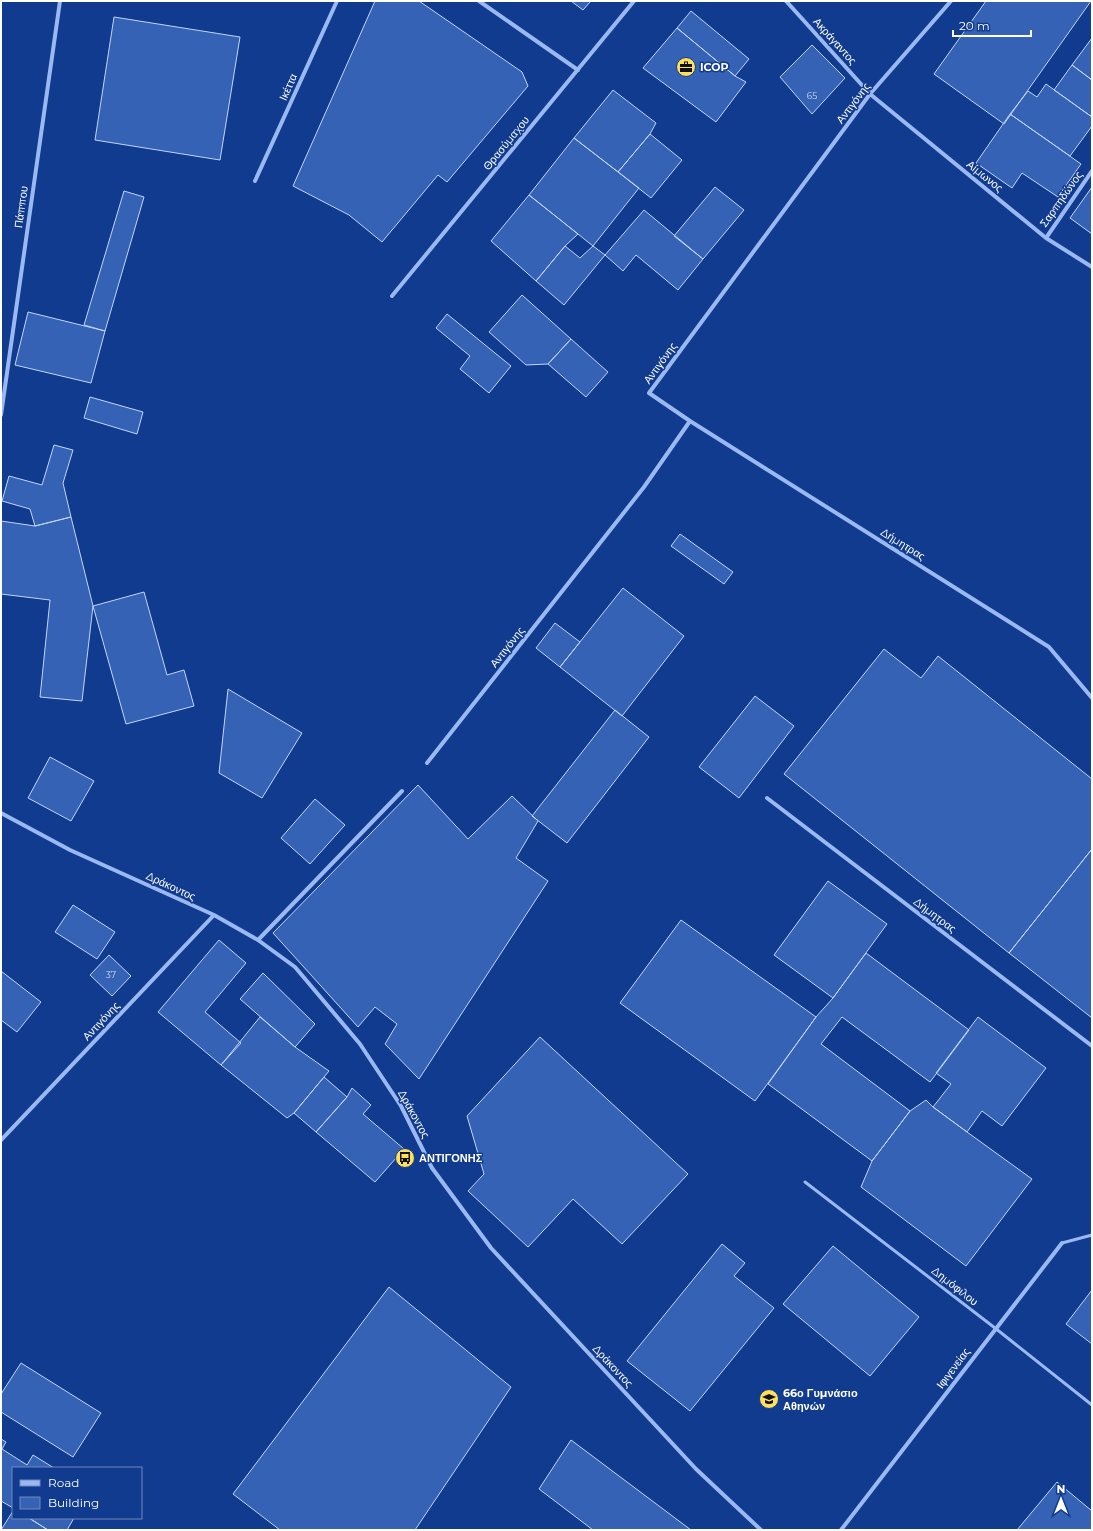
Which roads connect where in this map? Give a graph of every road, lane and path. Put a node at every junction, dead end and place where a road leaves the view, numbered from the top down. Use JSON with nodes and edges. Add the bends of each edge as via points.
{"nodes":[{"id":1,"x":60,"y":1,"type":"edge"},
{"id":2,"x":337,"y":1,"type":"edge"},
{"id":3,"x":479,"y":1,"type":"edge"},
{"id":4,"x":634,"y":1,"type":"edge"},
{"id":5,"x":786,"y":1,"type":"edge"},
{"id":6,"x":951,"y":1,"type":"edge"},
{"id":7,"x":578,"y":70,"type":"junction"},
{"id":8,"x":870,"y":94,"type":"junction"},
{"id":9,"x":1092,"y":171,"type":"edge"},
{"id":10,"x":255,"y":181,"type":"dead end"},
{"id":11,"x":1046,"y":238,"type":"junction"},
{"id":12,"x":1092,"y":266,"type":"edge"},
{"id":13,"x":392,"y":296,"type":"dead end"},
{"id":14,"x":1,"y":415,"type":"edge"},
{"id":15,"x":690,"y":421,"type":"junction"},
{"id":16,"x":1092,"y":698,"type":"edge"},
{"id":17,"x":427,"y":763,"type":"dead end"},
{"id":18,"x":402,"y":791,"type":"dead end"},
{"id":19,"x":768,"y":798,"type":"dead end"},
{"id":20,"x":1,"y":813,"type":"edge"},
{"id":21,"x":214,"y":915,"type":"junction"},
{"id":22,"x":258,"y":940,"type":"junction"},
{"id":23,"x":1092,"y":1046,"type":"edge"},
{"id":24,"x":1,"y":1140,"type":"edge"},
{"id":25,"x":805,"y":1182,"type":"dead end"},
{"id":26,"x":1092,"y":1235,"type":"edge"},
{"id":27,"x":1062,"y":1243,"type":"joint"},
{"id":28,"x":995,"y":1328,"type":"junction"},
{"id":29,"x":1092,"y":1405,"type":"edge"},
{"id":30,"x":761,"y":1530,"type":"edge"},
{"id":31,"x":841,"y":1530,"type":"edge"}],
"edges":[{"from":1,"to":14,"type":"street","name":"Πάππου"},
{"from":2,"to":10,"type":"street","name":"Ικέττα"},
{"from":3,"to":7,"type":"street"},
{"from":4,"to":7,"type":"street","name":"Θρασύμαχου"},
{"from":5,"to":8,"type":"street","name":"Ακράγαντος"},
{"from":6,"to":8,"type":"street","name":"Αντιγόνης"},
{"from":7,"to":13,"type":"street","name":"Θρασύμαχου"},
{"from":8,"to":11,"type":"street","name":"Αίμωνος"},
{"from":8,"to":15,"type":"street","name":"Αντιγόνης","via":[[649,394]]},
{"from":9,"to":11,"type":"street","name":"Σαρπηδώνος"},
{"from":11,"to":12,"type":"street","name":"Αίμωνος"},
{"from":15,"to":16,"type":"street","name":"Δήμητρας","via":[[1049,647]]},
{"from":15,"to":17,"type":"street","name":"Αντιγόνης","via":[[644,487]]},
{"from":18,"to":22,"type":"street"},
{"from":19,"to":23,"type":"street","name":"Δήμητρας"},
{"from":20,"to":21,"type":"street","name":"Δράκοντος","via":[[70,850]]},
{"from":21,"to":22,"type":"street","name":"Δράκοντος"},
{"from":21,"to":24,"type":"street","name":"Αντιγόνης"},
{"from":22,"to":30,"type":"street","name":"Δράκοντος","via":[[295,967],[360,1044],[401,1106],[432,1168],[492,1248],[696,1469]]},
{"from":25,"to":28,"type":"lane","name":"Δημόφιλου"},
{"from":26,"to":27,"type":"lane","name":"Ιφιγενείας"},
{"from":27,"to":28,"type":"street","name":"Ιφιγενείας"},
{"from":28,"to":29,"type":"lane","name":"Δημόφιλου"},
{"from":28,"to":31,"type":"street","name":"Ιφιγενείας"}]}
